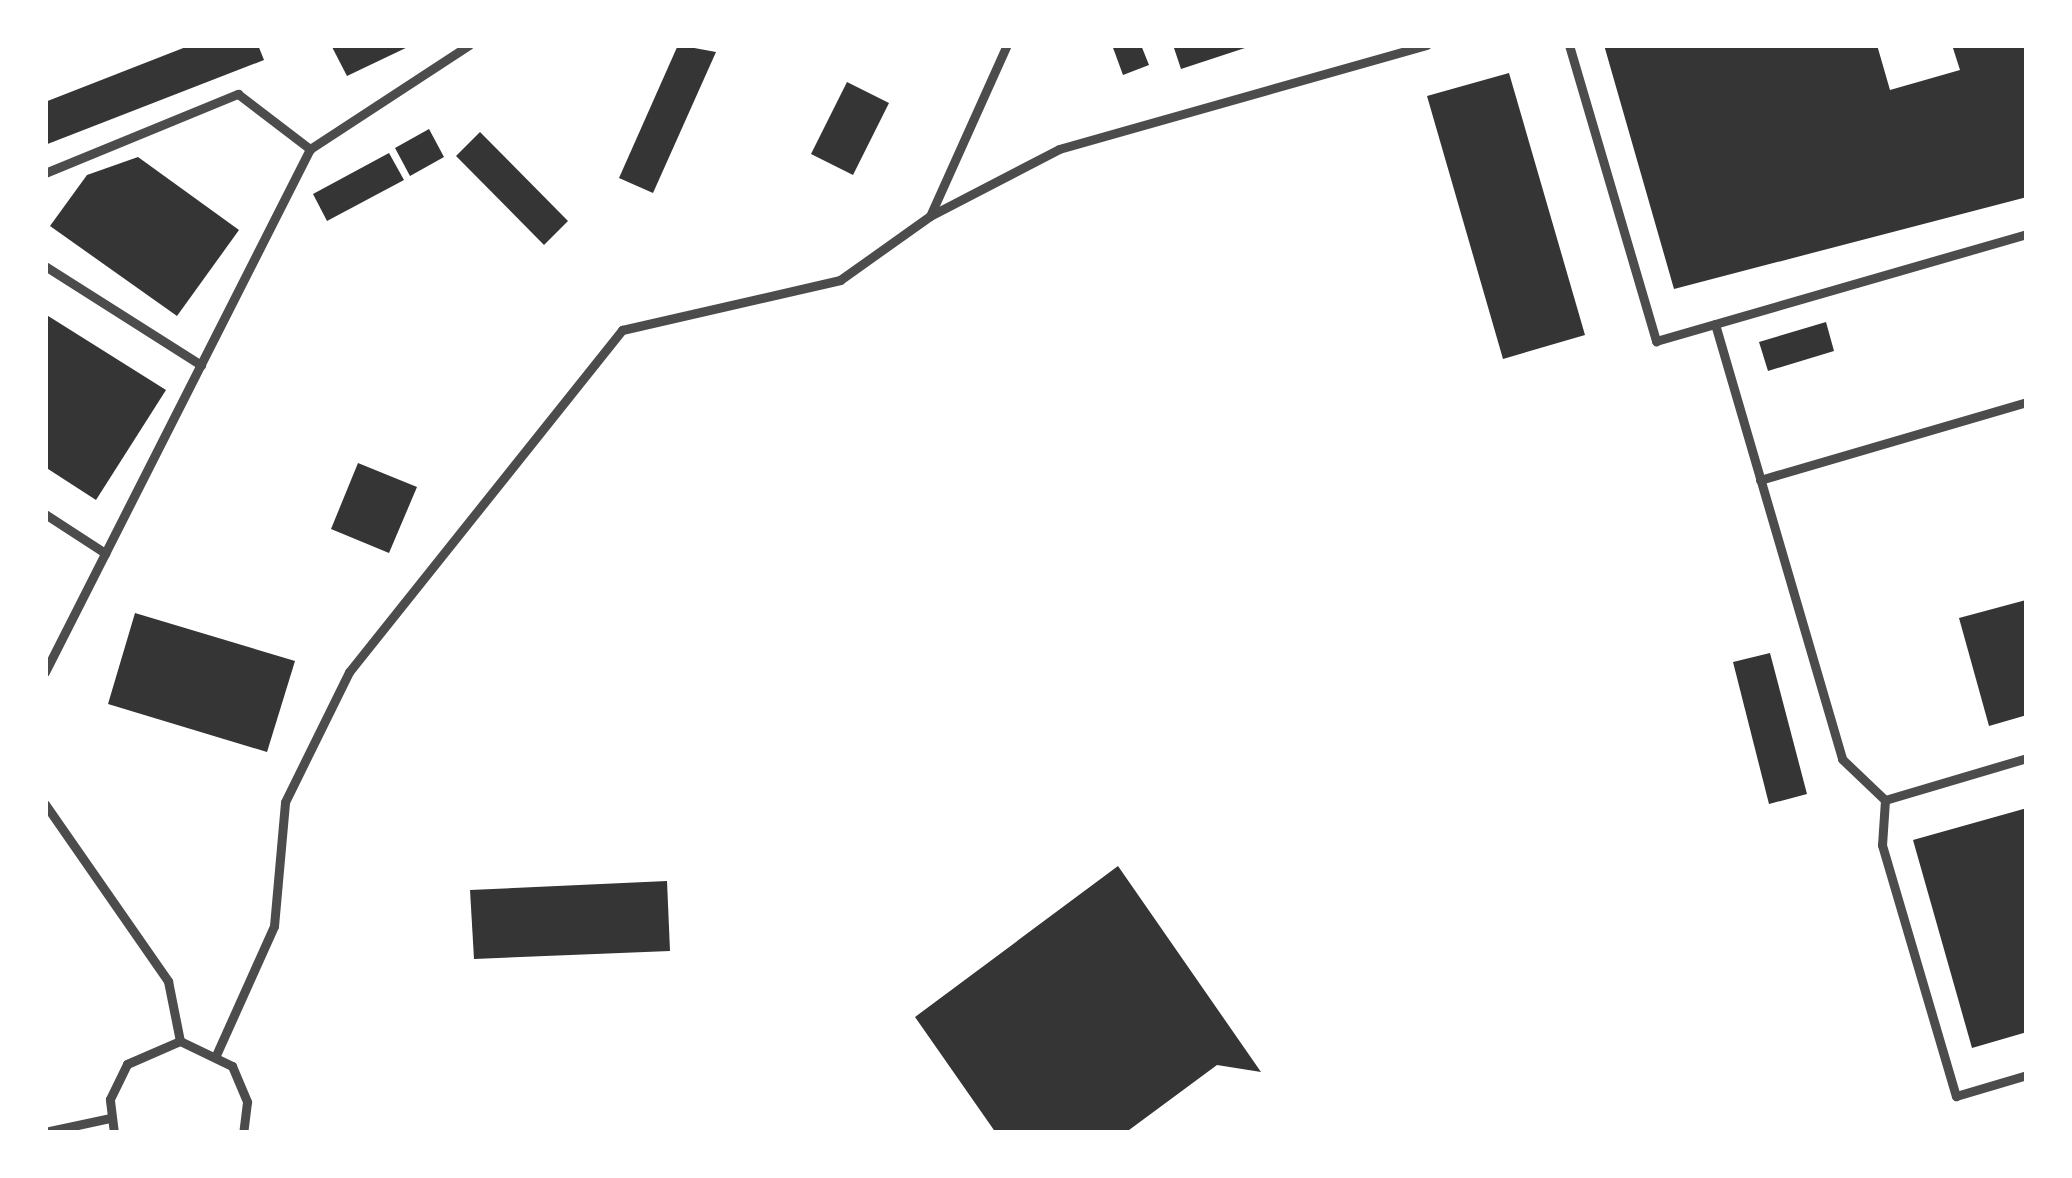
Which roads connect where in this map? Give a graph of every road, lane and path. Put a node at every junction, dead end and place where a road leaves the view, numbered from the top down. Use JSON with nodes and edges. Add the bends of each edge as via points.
{"nodes":[{"id":1,"x":469,"y":45,"type":"edge"},
{"id":2,"x":1007,"y":45,"type":"edge"},
{"id":3,"x":1427,"y":45,"type":"edge"},
{"id":4,"x":1569,"y":45,"type":"edge"},
{"id":5,"x":310,"y":149,"type":"junction"},
{"id":6,"x":45,"y":173,"type":"edge"},
{"id":7,"x":930,"y":215,"type":"junction"},
{"id":8,"x":2027,"y":234,"type":"edge"},
{"id":9,"x":45,"y":266,"type":"edge"},
{"id":10,"x":1715,"y":324,"type":"junction"},
{"id":11,"x":200,"y":364,"type":"junction"},
{"id":12,"x":2027,"y":402,"type":"edge"},
{"id":13,"x":1760,"y":480,"type":"junction"},
{"id":14,"x":45,"y":514,"type":"edge"},
{"id":15,"x":105,"y":553,"type":"junction"},
{"id":16,"x":45,"y":672,"type":"edge"},
{"id":17,"x":2027,"y":758,"type":"edge"},
{"id":18,"x":1885,"y":800,"type":"junction"},
{"id":19,"x":45,"y":804,"type":"edge"},
{"id":20,"x":180,"y":1041,"type":"junction"},
{"id":21,"x":217,"y":1053,"type":"junction"},
{"id":22,"x":2027,"y":1075,"type":"edge"},
{"id":23,"x":110,"y":1118,"type":"junction"},
{"id":24,"x":45,"y":1132,"type":"edge"},
{"id":25,"x":114,"y":1133,"type":"edge"},
{"id":26,"x":243,"y":1133,"type":"edge"}],
"edges":[{"from":1,"to":5,"type":"lane"},
{"from":2,"to":7,"type":"lane"},
{"from":3,"to":7,"type":"lane","via":[[1058,149]]},
{"from":4,"to":10,"type":"lane","via":[[1656,341]]},
{"from":5,"to":6,"type":"lane","via":[[238,94]]},
{"from":5,"to":11,"type":"lane"},
{"from":7,"to":21,"type":"lane","via":[[839,280],[622,330],[349,673],[285,802],[274,926]]},
{"from":8,"to":10,"type":"lane"},
{"from":9,"to":11,"type":"lane"},
{"from":10,"to":13,"type":"lane"},
{"from":11,"to":15,"type":"lane"},
{"from":12,"to":13,"type":"lane"},
{"from":13,"to":18,"type":"lane","via":[[1842,758]]},
{"from":14,"to":15,"type":"lane"},
{"from":15,"to":16,"type":"lane"},
{"from":17,"to":18,"type":"lane"},
{"from":18,"to":22,"type":"lane","via":[[1882,844],[1956,1096]]},
{"from":19,"to":20,"type":"lane","via":[[168,981]]},
{"from":20,"to":21,"type":"lane"},
{"from":20,"to":23,"type":"lane","via":[[127,1064]]},
{"from":21,"to":26,"type":"lane","via":[[242,1083]]},
{"from":23,"to":24,"type":"lane"},
{"from":23,"to":25,"type":"lane"}]}
